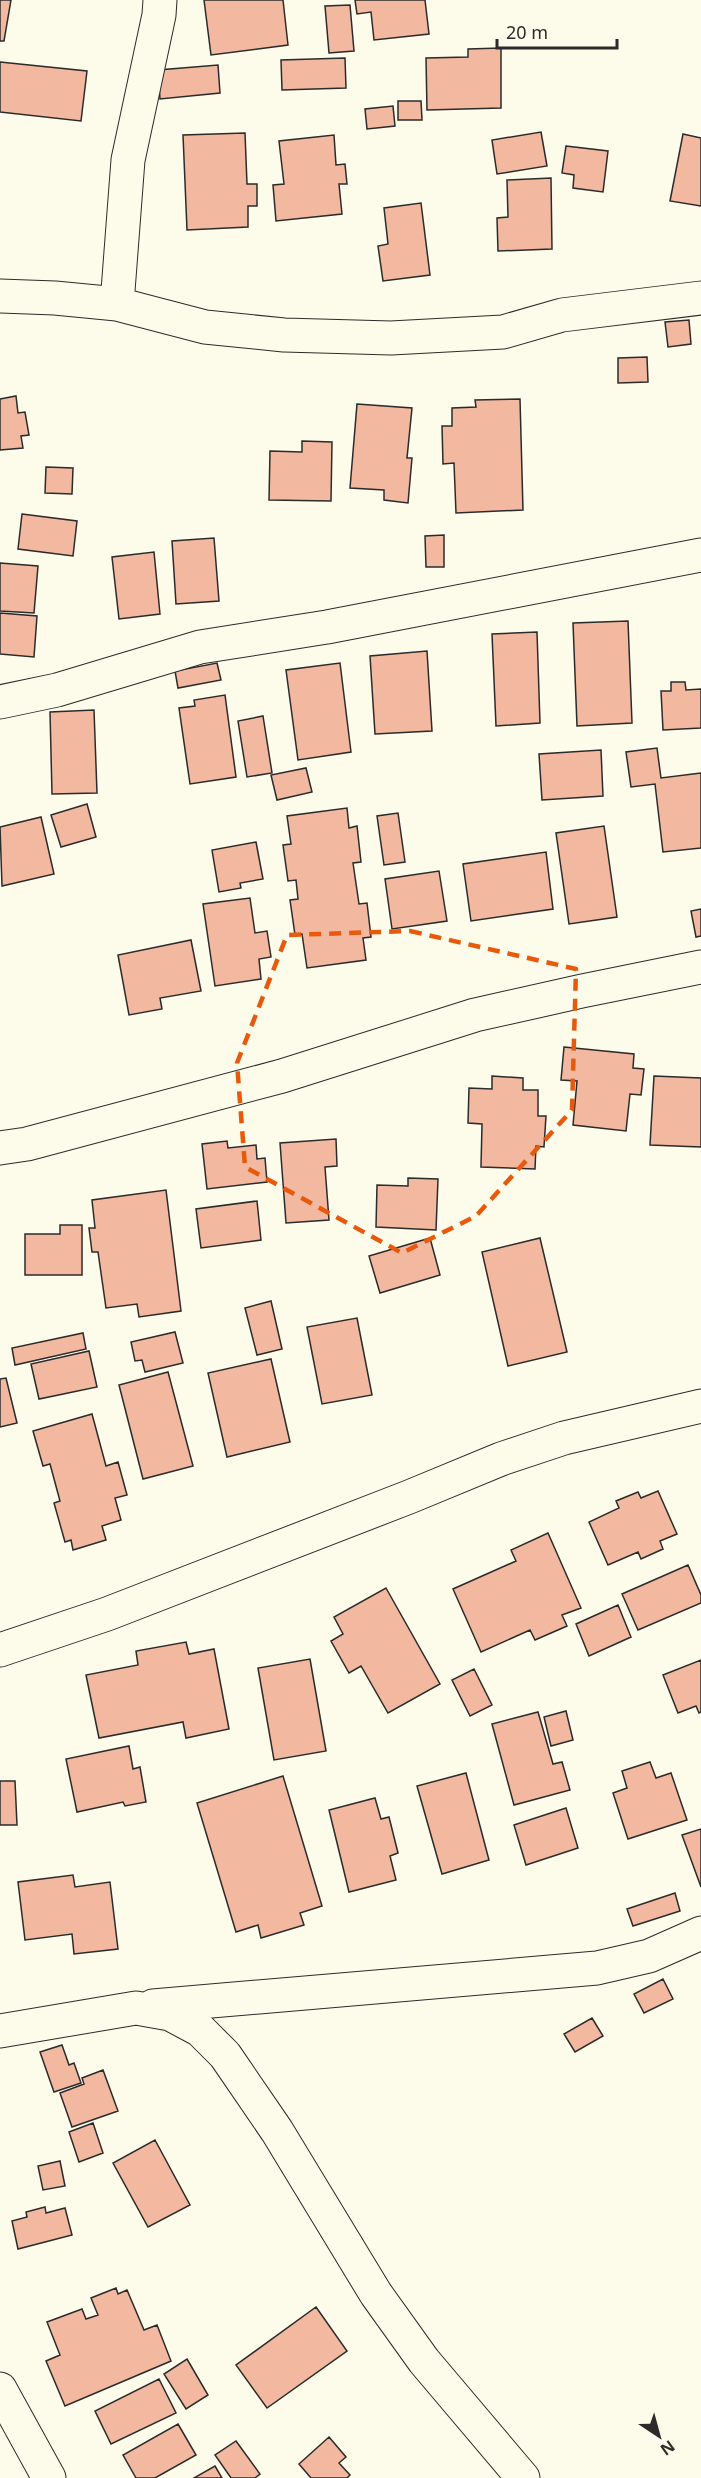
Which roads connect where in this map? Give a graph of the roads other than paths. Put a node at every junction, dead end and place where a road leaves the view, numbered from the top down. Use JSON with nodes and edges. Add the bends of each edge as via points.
{"nodes":[{"id":1,"x":160,"y":0,"type":"edge"},
{"id":2,"x":0,"y":296,"type":"edge"},
{"id":3,"x":701,"y":298,"type":"edge"},
{"id":4,"x":117,"y":304,"type":"junction"},
{"id":5,"x":701,"y":555,"type":"edge"},
{"id":6,"x":0,"y":702,"type":"edge"},
{"id":7,"x":701,"y":967,"type":"edge"},
{"id":8,"x":0,"y":1148,"type":"edge"},
{"id":9,"x":701,"y":1406,"type":"edge"},
{"id":10,"x":0,"y":1650,"type":"edge"},
{"id":11,"x":701,"y":1933,"type":"edge"},
{"id":12,"x":135,"y":2008,"type":"junction"},
{"id":13,"x":0,"y":2031,"type":"edge"},
{"id":14,"x":0,"y":2389,"type":"edge"},
{"id":15,"x":49,"y":2478,"type":"edge"},
{"id":16,"x":523,"y":2478,"type":"edge"}],
"edges":[{"from":1,"to":4,"type":"street","via":[[128,160]]},
{"from":2,"to":4,"type":"street"},
{"from":3,"to":4,"type":"street","via":[[562,315],[503,332],[391,338],[284,335],[205,327]]},
{"from":5,"to":6,"type":"street","via":[[327,627],[200,647],[57,690]]},
{"from":7,"to":8,"type":"street","via":[[475,1015],[282,1076]]},
{"from":9,"to":10,"type":"street","via":[[564,1438],[501,1459],[149,1598]]},
{"from":11,"to":12,"type":"street","via":[[648,1956],[597,1968]]},
{"from":12,"to":13,"type":"street"},
{"from":12,"to":16,"type":"street","via":[[170,2014],[200,2030],[225,2055],[277,2131],[376,2294],[424,2361]]},
{"from":14,"to":15,"type":"street"}]}
